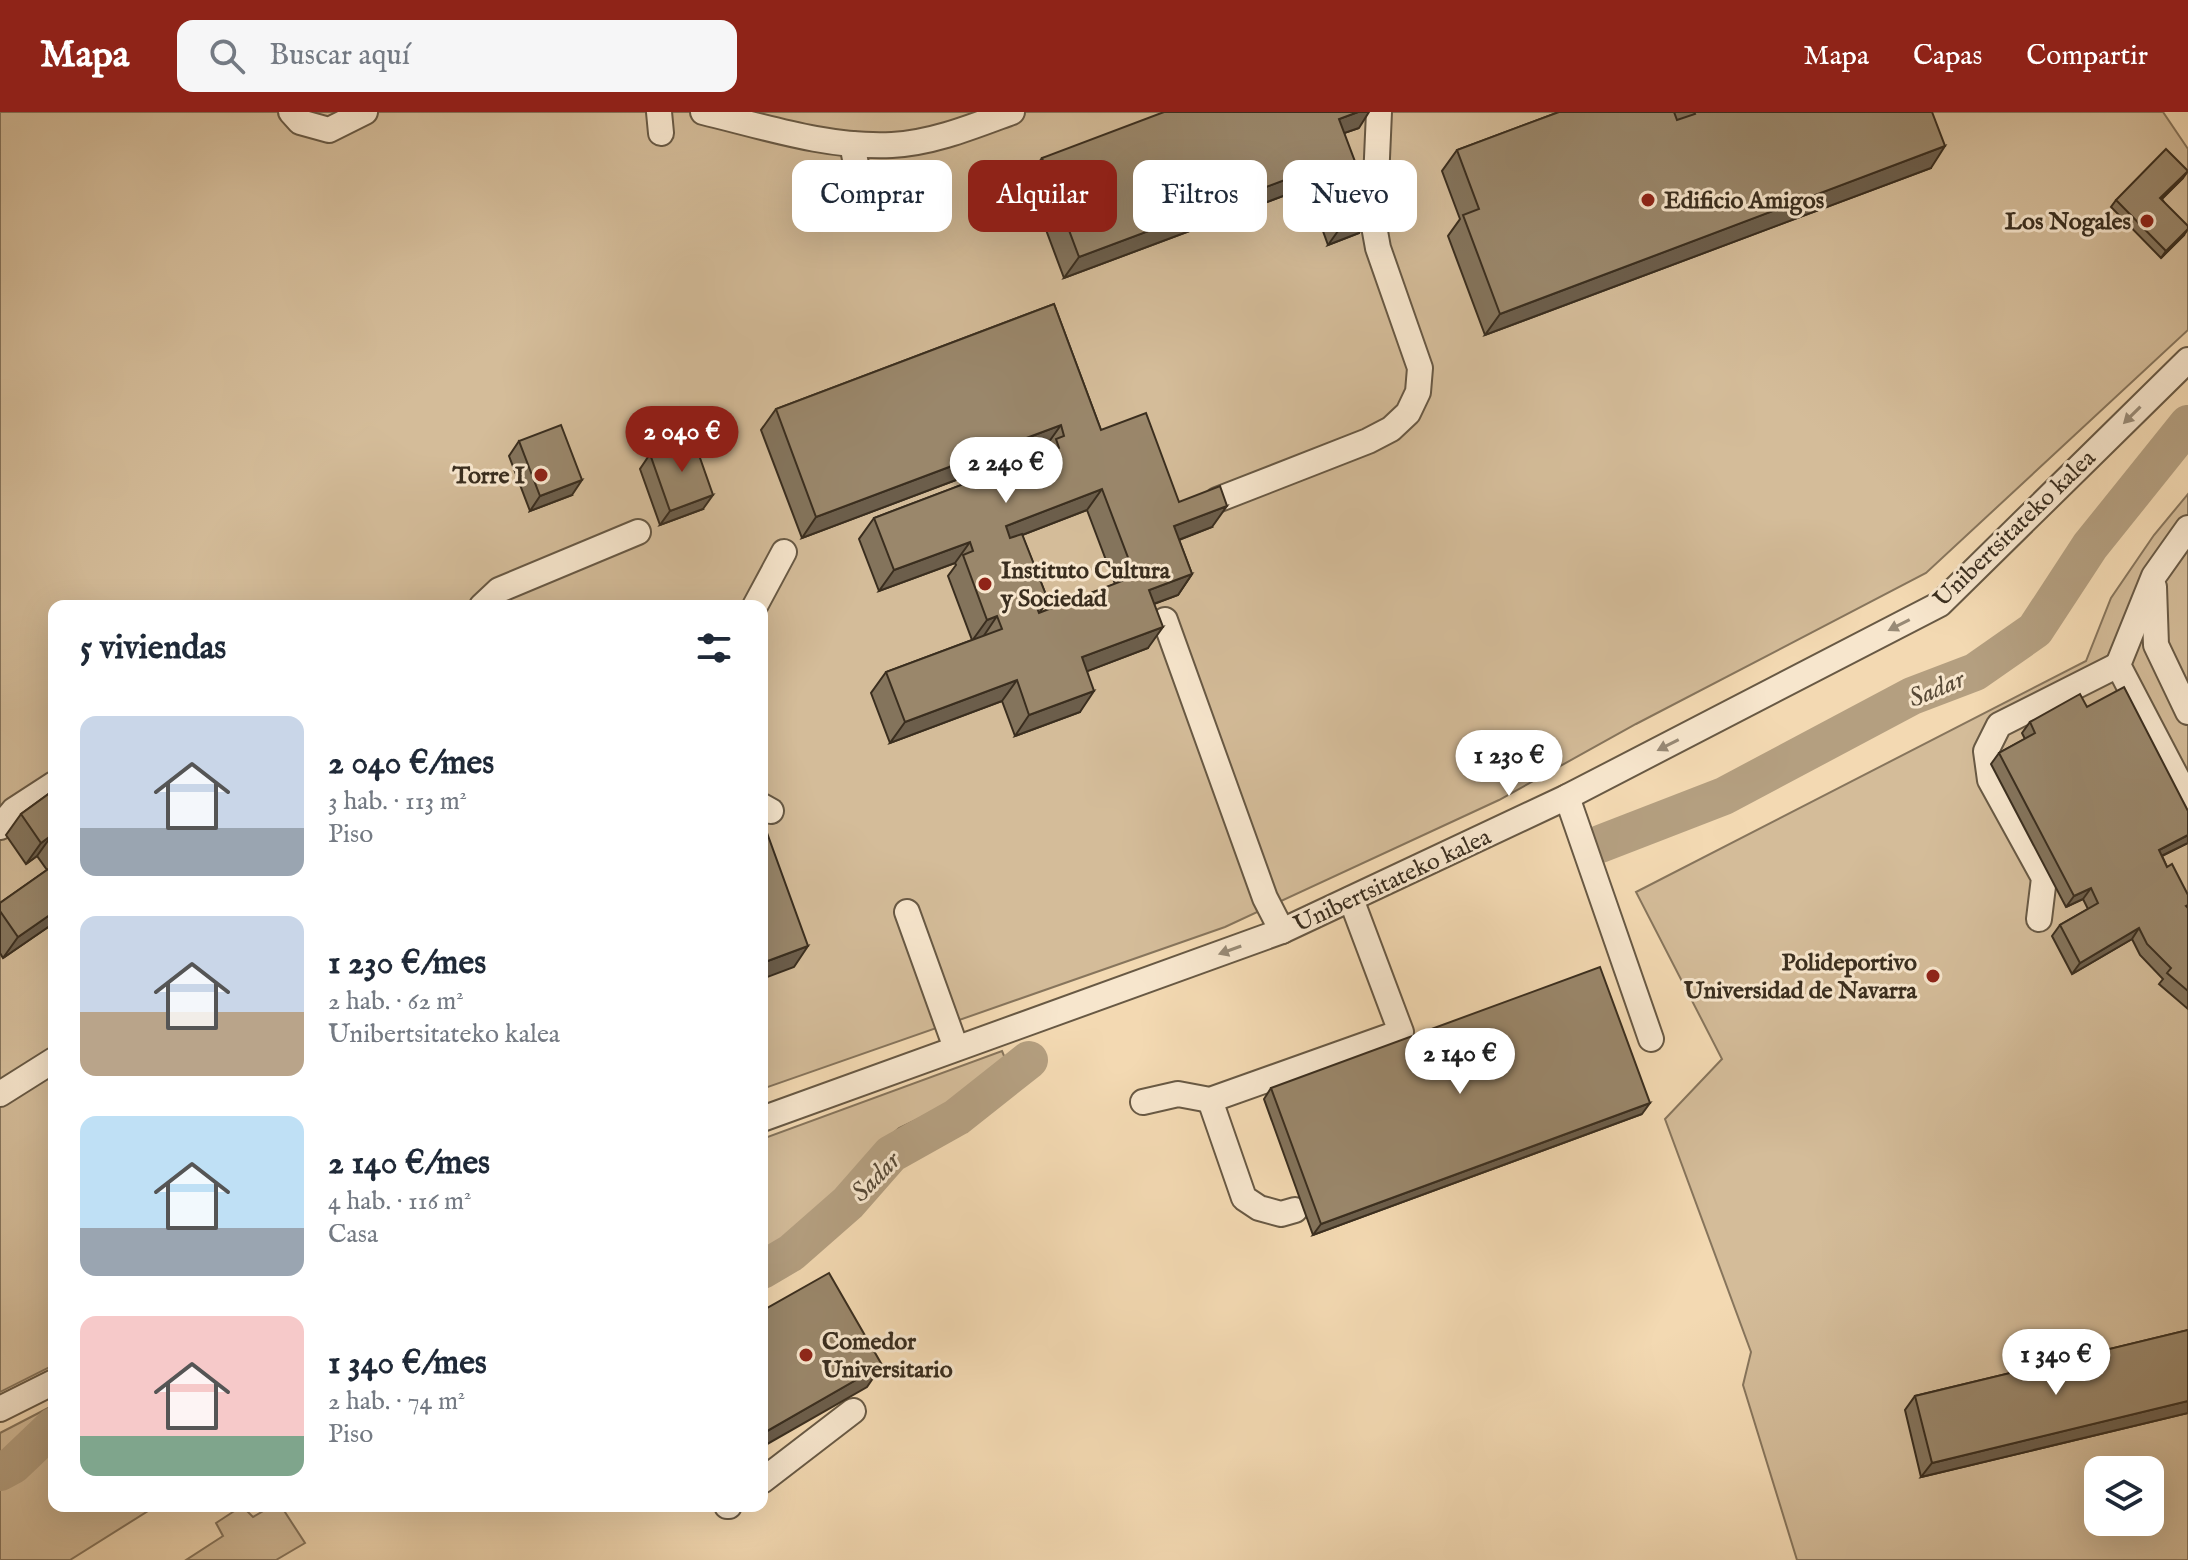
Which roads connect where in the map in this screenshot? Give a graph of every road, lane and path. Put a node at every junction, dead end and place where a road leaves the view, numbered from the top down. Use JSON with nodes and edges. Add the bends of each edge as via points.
{"nodes":[{"id":1,"x":291,"y":112,"type":"edge"},
{"id":2,"x":365,"y":112,"type":"edge"},
{"id":3,"x":703,"y":112,"type":"edge"},
{"id":4,"x":1012,"y":112,"type":"edge"},
{"id":5,"x":1379,"y":112,"type":"edge"},
{"id":6,"x":852,"y":144,"type":"junction"},
{"id":7,"x":855,"y":160,"type":"edge"},
{"id":8,"x":2188,"y":360,"type":"edge"},
{"id":9,"x":1217,"y":500,"type":"edge"},
{"id":10,"x":2188,"y":528,"type":"edge"},
{"id":11,"x":638,"y":532,"type":"dead end"},
{"id":12,"x":784,"y":552,"type":"dead end"},
{"id":13,"x":2154,"y":576,"type":"junction"},
{"id":14,"x":488,"y":600,"type":"edge"},
{"id":15,"x":758,"y":600,"type":"edge"},
{"id":16,"x":1165,"y":620,"type":"dead end"},
{"id":17,"x":2118,"y":665,"type":"junction"},
{"id":18,"x":2188,"y":712,"type":"edge"},
{"id":19,"x":48,"y":788,"type":"edge"},
{"id":20,"x":1567,"y":797,"type":"junction"},
{"id":21,"x":2188,"y":799,"type":"edge"},
{"id":22,"x":0,"y":827,"type":"edge"},
{"id":23,"x":1351,"y":899,"type":"junction"},
{"id":24,"x":907,"y":912,"type":"dead end"},
{"id":25,"x":2039,"y":919,"type":"dead end"},
{"id":26,"x":1282,"y":931,"type":"junction"},
{"id":27,"x":1651,"y":1039,"type":"dead end"},
{"id":28,"x":956,"y":1048,"type":"junction"},
{"id":29,"x":48,"y":1064,"type":"edge"},
{"id":30,"x":0,"y":1094,"type":"edge"},
{"id":31,"x":1210,"y":1100,"type":"junction"},
{"id":32,"x":1143,"y":1102,"type":"dead end"},
{"id":33,"x":768,"y":1117,"type":"edge"},
{"id":34,"x":1295,"y":1210,"type":"dead end"},
{"id":35,"x":48,"y":1385,"type":"edge"},
{"id":36,"x":0,"y":1409,"type":"edge"},
{"id":37,"x":853,"y":1411,"type":"edge"},
{"id":38,"x":768,"y":1476,"type":"edge"}],
"edges":[{"from":1,"to":2,"type":"street","via":[[300,122],[329,130]]},
{"from":3,"to":6,"type":"street"},
{"from":4,"to":6,"type":"street","via":[[933,138],[894,145]]},
{"from":5,"to":9,"type":"street","via":[[1374,226],[1420,368],[1418,392],[1408,413],[1391,429]]},
{"from":6,"to":7,"type":"street"},
{"from":8,"to":20,"type":"street","name":"Unibertsitateko kalea","one_way":true,"via":[[1940,604]]},
{"from":10,"to":13,"type":"street"},
{"from":11,"to":14,"type":"street","via":[[499,590]]},
{"from":12,"to":15,"type":"street"},
{"from":13,"to":17,"type":"street"},
{"from":13,"to":18,"type":"street","via":[[2156,645]]},
{"from":16,"to":26,"type":"street","via":[[1265,898]]},
{"from":17,"to":21,"type":"street"},
{"from":17,"to":25,"type":"street","via":[[1999,725],[1986,751],[1990,780],[2044,878]]},
{"from":19,"to":22,"type":"street","via":[[14,810]]},
{"from":20,"to":23,"type":"street","name":"Unibertsitateko kalea"},
{"from":20,"to":27,"type":"street"},
{"from":23,"to":26,"type":"street","name":"Unibertsitateko kalea"},
{"from":23,"to":31,"type":"street","via":[[1401,1032]]},
{"from":24,"to":28,"type":"street"},
{"from":26,"to":28,"type":"street","name":"Unibertsitateko kalea","one_way":true},
{"from":28,"to":33,"type":"street","name":"Unibertsitateko kalea"},
{"from":29,"to":30,"type":"street"},
{"from":31,"to":32,"type":"street","via":[[1178,1094]]},
{"from":31,"to":34,"type":"street","via":[[1244,1198],[1281,1214]]},
{"from":35,"to":36,"type":"street"},
{"from":37,"to":38,"type":"street"}]}
